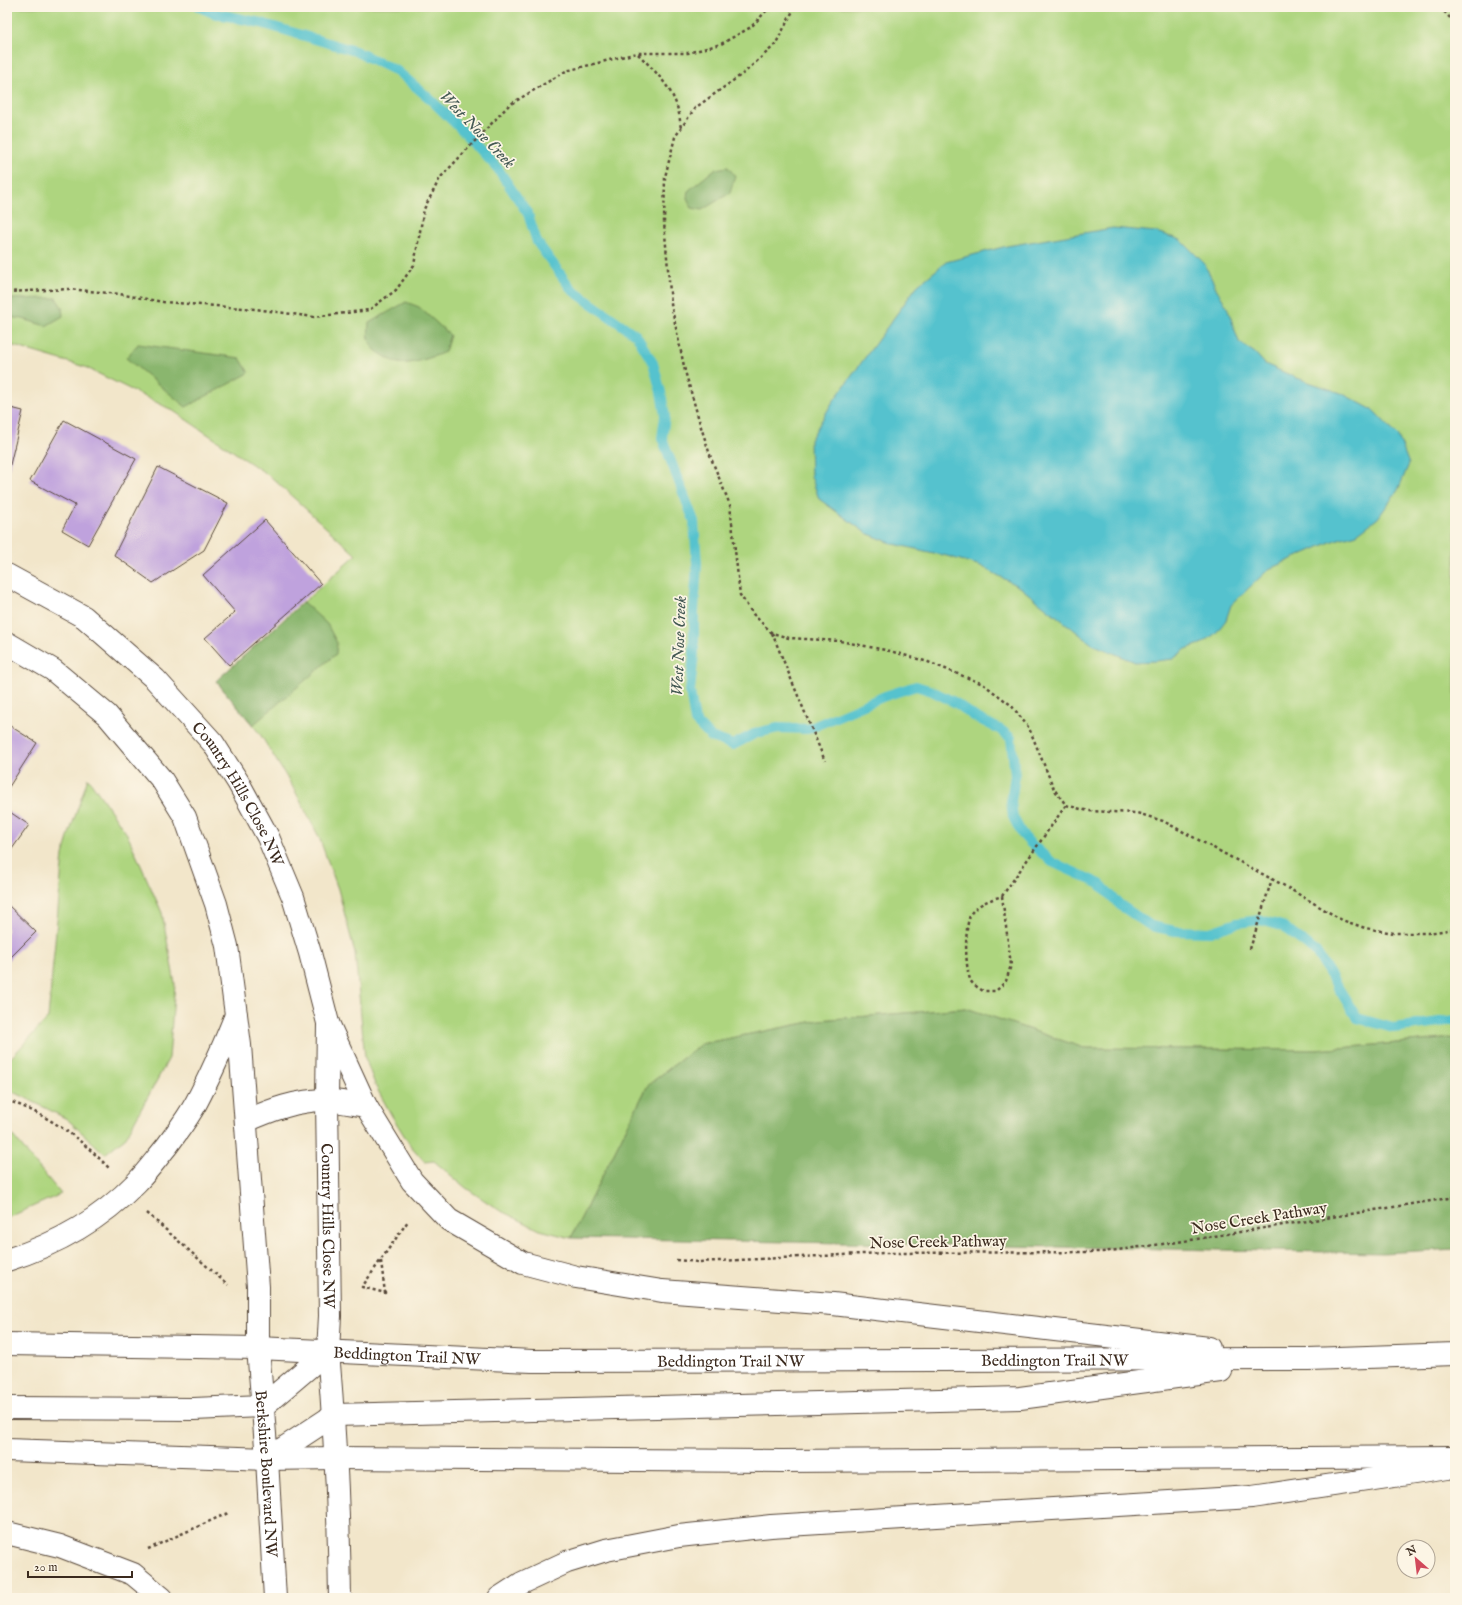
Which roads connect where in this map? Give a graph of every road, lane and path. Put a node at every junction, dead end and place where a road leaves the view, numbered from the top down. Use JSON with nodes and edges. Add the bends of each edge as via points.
{"nodes":[{"id":1,"x":770,"y":7,"type":"edge"},
{"id":2,"x":795,"y":7,"type":"edge"},
{"id":3,"x":1440,"y":7,"type":"edge"},
{"id":4,"x":1452,"y":20,"type":"dead end"},
{"id":5,"x":637,"y":54,"type":"junction"},
{"id":6,"x":681,"y":129,"type":"junction"},
{"id":7,"x":7,"y":292,"type":"edge"},
{"id":8,"x":7,"y":575,"type":"edge"},
{"id":9,"x":772,"y":633,"type":"junction"},
{"id":10,"x":7,"y":643,"type":"edge"},
{"id":11,"x":825,"y":761,"type":"dead end"},
{"id":12,"x":1066,"y":805,"type":"junction"},
{"id":13,"x":1272,"y":879,"type":"junction"},
{"id":14,"x":1002,"y":896,"type":"junction"},
{"id":15,"x":1455,"y":928,"type":"edge"},
{"id":16,"x":1250,"y":949,"type":"dead end"},
{"id":17,"x":236,"y":1015,"type":"junction"},
{"id":18,"x":328,"y":1023,"type":"junction"},
{"id":19,"x":7,"y":1100,"type":"edge"},
{"id":20,"x":327,"y":1100,"type":"junction"},
{"id":21,"x":366,"y":1106,"type":"junction"},
{"id":22,"x":246,"y":1122,"type":"junction"},
{"id":23,"x":111,"y":1171,"type":"dead end"},
{"id":24,"x":1455,"y":1197,"type":"edge"},
{"id":25,"x":145,"y":1211,"type":"dead end"},
{"id":26,"x":410,"y":1218,"type":"dead end"},
{"id":27,"x":7,"y":1260,"type":"edge"},
{"id":28,"x":675,"y":1260,"type":"dead end"},
{"id":29,"x":381,"y":1262,"type":"junction"},
{"id":30,"x":230,"y":1287,"type":"dead end"},
{"id":31,"x":7,"y":1344,"type":"edge"},
{"id":32,"x":258,"y":1348,"type":"junction"},
{"id":33,"x":328,"y":1351,"type":"junction"},
{"id":34,"x":1455,"y":1354,"type":"edge"},
{"id":35,"x":1309,"y":1359,"type":"junction"},
{"id":36,"x":263,"y":1406,"type":"junction"},
{"id":37,"x":7,"y":1408,"type":"edge"},
{"id":38,"x":334,"y":1415,"type":"junction"},
{"id":39,"x":7,"y":1450,"type":"edge"},
{"id":40,"x":1455,"y":1457,"type":"edge"},
{"id":41,"x":336,"y":1458,"type":"junction"},
{"id":42,"x":267,"y":1459,"type":"junction"},
{"id":43,"x":1455,"y":1467,"type":"edge"},
{"id":44,"x":228,"y":1513,"type":"dead end"},
{"id":45,"x":7,"y":1533,"type":"edge"},
{"id":46,"x":145,"y":1551,"type":"dead end"},
{"id":47,"x":162,"y":1598,"type":"edge"},
{"id":48,"x":275,"y":1598,"type":"edge"},
{"id":49,"x":340,"y":1598,"type":"edge"},
{"id":50,"x":499,"y":1598,"type":"edge"}],
"edges":[{"from":1,"to":5,"type":"path","via":[[750,27],[722,44],[688,52]]},
{"from":2,"to":6,"type":"path","via":[[774,45],[745,72],[695,108]]},
{"from":3,"to":4,"type":"path"},
{"from":5,"to":6,"type":"path","via":[[668,87],[678,110]]},
{"from":5,"to":7,"type":"path","via":[[566,72],[509,105],[440,178],[424,209],[414,265],[396,290],[369,310],[314,317],[163,302],[69,289]]},
{"from":6,"to":9,"type":"path","via":[[675,137],[666,177],[664,222],[671,304],[685,371],[701,427],[730,505],[740,595],[753,614]]},
{"from":8,"to":18,"type":"main road","name":"Country Hills Close NW","via":[[84,617],[155,679],[213,743],[268,837],[293,897]]},
{"from":9,"to":11,"type":"path"},
{"from":9,"to":12,"type":"path","via":[[789,638],[840,641],[890,651],[928,662],[984,684],[1011,705],[1029,728],[1054,789]]},
{"from":10,"to":17,"type":"main road","via":[[53,670],[107,715],[162,780],[185,817],[216,904],[227,946]]},
{"from":12,"to":13,"type":"path","via":[[1088,811],[1137,813],[1163,821]]},
{"from":12,"to":14,"type":"path"},
{"from":13,"to":15,"type":"path","via":[[1342,920],[1365,928],[1394,933],[1428,933]]},
{"from":13,"to":16,"type":"path"},
{"from":14,"to":14,"type":"path","via":[[985,901],[971,913],[966,936],[970,981],[983,991],[996,991],[1006,981],[1011,965]]},
{"from":17,"to":22,"type":"main road"},
{"from":17,"to":27,"type":"main road","via":[[196,1104],[178,1132],[137,1183],[86,1224],[50,1244]]},
{"from":18,"to":20,"type":"main road","name":"Country Hills Close NW"},
{"from":18,"to":21,"type":"main road"},
{"from":19,"to":23,"type":"path","via":[[32,1109],[56,1124],[85,1144]]},
{"from":20,"to":21,"type":"main road"},
{"from":20,"to":22,"type":"main road","via":[[275,1109]]},
{"from":20,"to":33,"type":"main road","name":"Country Hills Close NW","via":[[330,1287]]},
{"from":21,"to":35,"type":"main road","via":[[412,1181],[449,1220],[523,1263],[576,1276],[662,1291],[833,1304]]},
{"from":22,"to":32,"type":"main road","via":[[258,1287]]},
{"from":24,"to":28,"type":"path","name":"Nose Creek Pathway","via":[[1102,1252],[883,1253],[698,1262]]},
{"from":25,"to":30,"type":"path"},
{"from":26,"to":29,"type":"path"},
{"from":29,"to":29,"type":"path","via":[[362,1287],[385,1294],[384,1281]]},
{"from":31,"to":32,"type":"main road","name":"Beddington Trail NW"},
{"from":32,"to":33,"type":"main road","name":"Beddington Trail NW"},
{"from":32,"to":36,"type":"main road","name":"Berkshire Boulevard NW"},
{"from":33,"to":35,"type":"main road","name":"Beddington Trail NW","via":[[532,1360]]},
{"from":33,"to":36,"type":"main road"},
{"from":33,"to":38,"type":"main road"},
{"from":34,"to":35,"type":"main road","name":"Beddington Trail NW"},
{"from":35,"to":38,"type":"main road","via":[[1020,1398]]},
{"from":36,"to":37,"type":"main road","via":[[194,1409]]},
{"from":36,"to":42,"type":"main road","name":"Berkshire Boulevard NW"},
{"from":38,"to":41,"type":"main road"},
{"from":38,"to":42,"type":"main road"},
{"from":39,"to":42,"type":"main road"},
{"from":40,"to":41,"type":"main road","via":[[781,1462]]},
{"from":41,"to":42,"type":"main road"},
{"from":41,"to":49,"type":"main road"},
{"from":42,"to":48,"type":"main road","name":"Berkshire Boulevard NW"},
{"from":43,"to":50,"type":"main road","via":[[1252,1497],[771,1526],[679,1536],[606,1550],[567,1562],[522,1583]]},
{"from":44,"to":46,"type":"path"},
{"from":45,"to":47,"type":"main road","via":[[60,1546],[133,1574]]}]}
